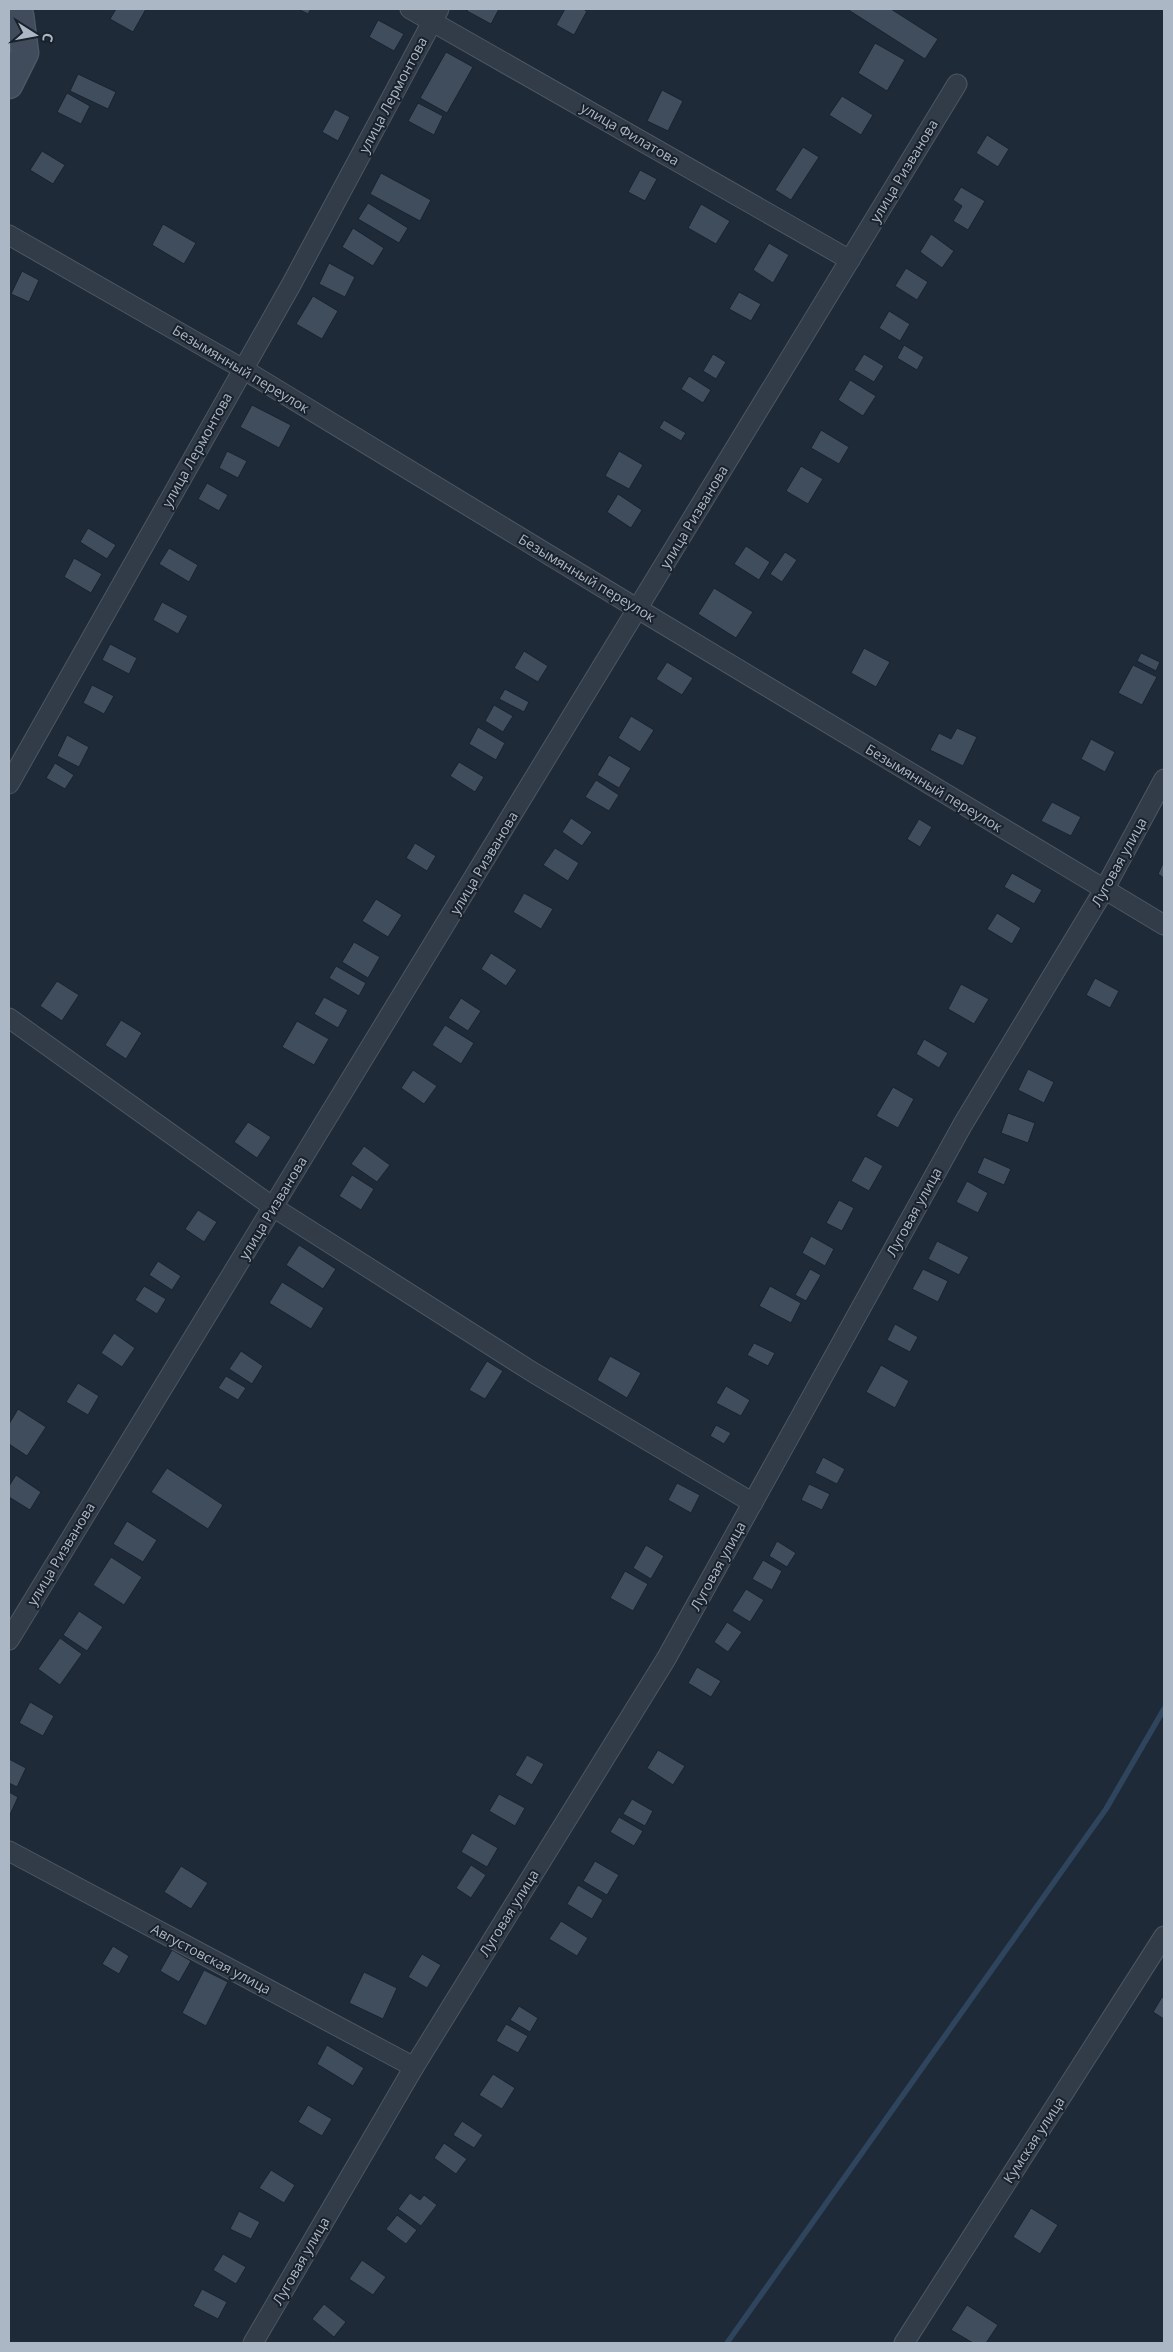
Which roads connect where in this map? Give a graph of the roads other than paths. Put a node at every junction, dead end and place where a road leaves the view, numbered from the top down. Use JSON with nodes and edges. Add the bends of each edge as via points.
{"nodes":[{"id":1,"x":410,"y":9,"type":"edge"},
{"id":2,"x":21,"y":11,"type":"edge"},
{"id":3,"x":436,"y":15,"type":"edge"},
{"id":4,"x":9,"y":84,"type":"edge"},
{"id":5,"x":957,"y":84,"type":"dead end"},
{"id":6,"x":9,"y":235,"type":"edge"},
{"id":7,"x":850,"y":260,"type":"junction"},
{"id":8,"x":243,"y":369,"type":"junction"},
{"id":9,"x":638,"y":610,"type":"junction"},
{"id":10,"x":1164,"y":779,"type":"edge"},
{"id":11,"x":9,"y":784,"type":"edge"},
{"id":12,"x":1104,"y":890,"type":"junction"},
{"id":13,"x":1164,"y":925,"type":"edge"},
{"id":14,"x":9,"y":1018,"type":"edge"},
{"id":15,"x":273,"y":1207,"type":"junction"},
{"id":16,"x":753,"y":1503,"type":"junction"},
{"id":17,"x":9,"y":1640,"type":"edge"},
{"id":18,"x":9,"y":1852,"type":"edge"},
{"id":19,"x":1164,"y":1936,"type":"edge"},
{"id":20,"x":414,"y":2067,"type":"junction"},
{"id":21,"x":253,"y":2343,"type":"edge"},
{"id":22,"x":904,"y":2343,"type":"edge"}],
"edges":[{"from":1,"to":3,"type":"street","name":"улица Филатова"},
{"from":2,"to":4,"type":"street","via":[[25,53]]},
{"from":3,"to":7,"type":"street","name":"улица Филатова"},
{"from":3,"to":8,"type":"street","name":"улица Лермонтова"},
{"from":5,"to":7,"type":"street","name":"улица Ризванова"},
{"from":6,"to":8,"type":"street","name":"Безымянный переулок"},
{"from":7,"to":9,"type":"street","name":"улица Ризванова"},
{"from":8,"to":9,"type":"street","name":"Безымянный переулок"},
{"from":8,"to":11,"type":"street","name":"улица Лермонтова"},
{"from":9,"to":12,"type":"street","name":"Безымянный переулок"},
{"from":9,"to":15,"type":"street","name":"улица Ризванова"},
{"from":10,"to":12,"type":"street","name":"Луговая улица"},
{"from":12,"to":13,"type":"street","name":"Безымянный переулок"},
{"from":12,"to":16,"type":"street","name":"Луговая улица","via":[[963,1124]]},
{"from":14,"to":15,"type":"street"},
{"from":15,"to":16,"type":"street","via":[[534,1374]]},
{"from":15,"to":17,"type":"street","name":"улица Ризванова"},
{"from":16,"to":20,"type":"street","name":"Луговая улица","via":[[666,1659]]},
{"from":18,"to":20,"type":"street","name":"Августовская улица"},
{"from":19,"to":22,"type":"street","name":"Кумская улица"},
{"from":20,"to":21,"type":"street","name":"Луговая улица"}]}
